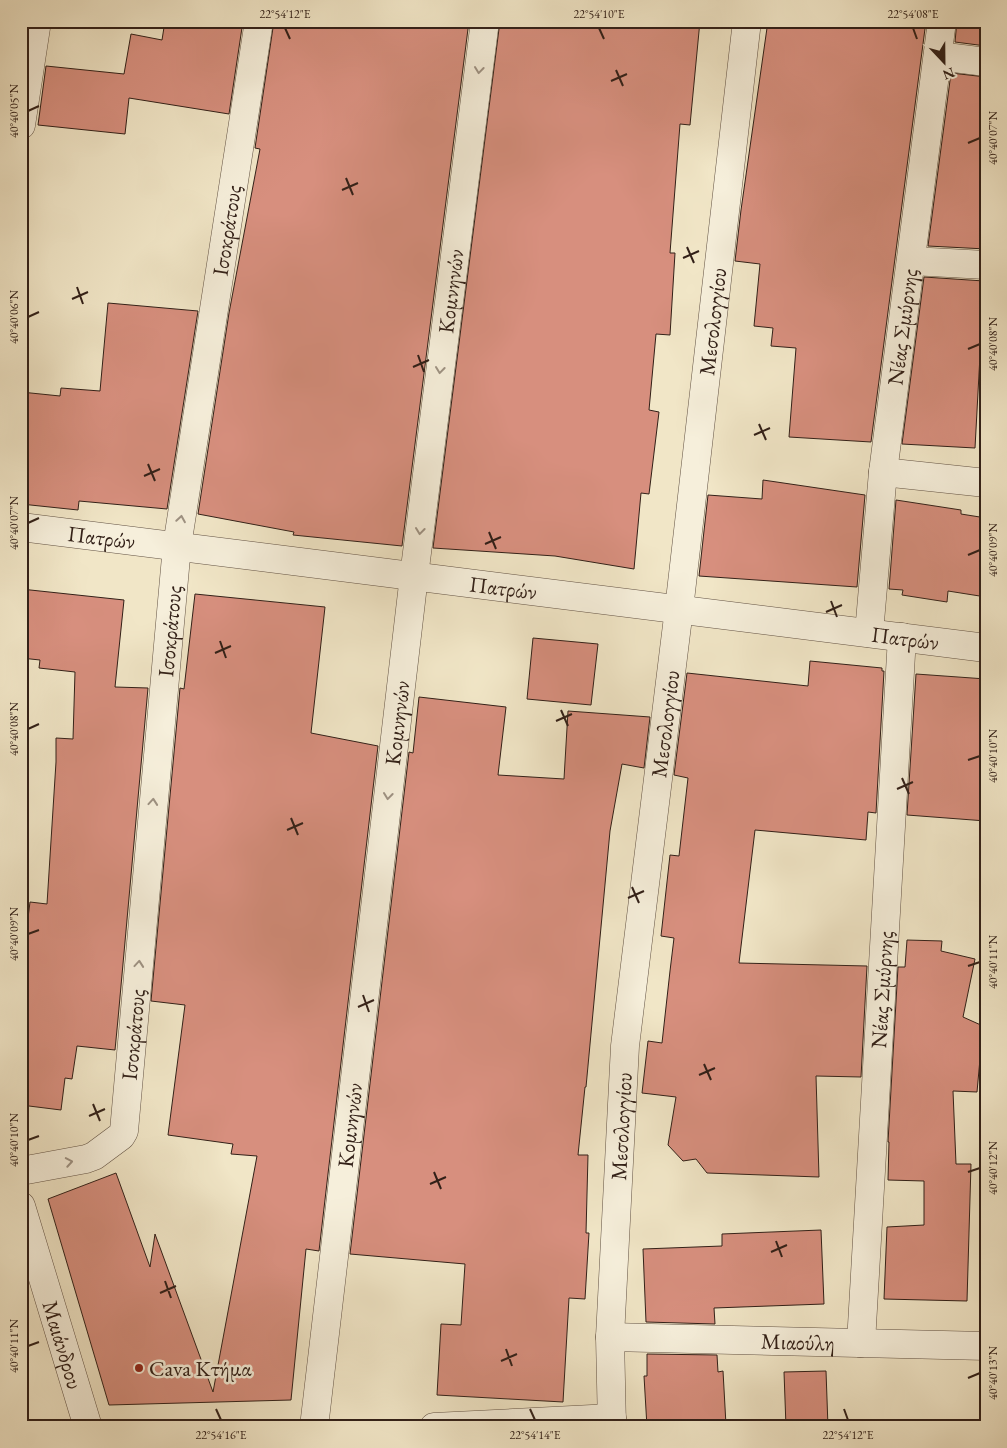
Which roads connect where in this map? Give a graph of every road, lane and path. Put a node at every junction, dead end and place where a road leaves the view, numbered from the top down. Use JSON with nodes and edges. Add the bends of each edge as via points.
{"nodes":[{"id":1,"x":36,"y":21,"type":"edge"},
{"id":2,"x":259,"y":21,"type":"edge"},
{"id":3,"x":485,"y":21,"type":"edge"},
{"id":4,"x":747,"y":21,"type":"edge"},
{"id":5,"x":942,"y":21,"type":"edge"},
{"id":6,"x":938,"y":56,"type":"junction"},
{"id":7,"x":986,"y":62,"type":"edge"},
{"id":8,"x":21,"y":125,"type":"edge"},
{"id":9,"x":911,"y":261,"type":"junction"},
{"id":10,"x":986,"y":265,"type":"edge"},
{"id":11,"x":883,"y":472,"type":"junction"},
{"id":12,"x":986,"y":483,"type":"edge"},
{"id":13,"x":21,"y":527,"type":"edge"},
{"id":14,"x":177,"y":546,"type":"junction"},
{"id":15,"x":414,"y":576,"type":"junction"},
{"id":16,"x":679,"y":609,"type":"junction"},
{"id":17,"x":870,"y":633,"type":"junction"},
{"id":18,"x":902,"y":637,"type":"junction"},
{"id":19,"x":986,"y":648,"type":"edge"},
{"id":20,"x":21,"y":1171,"type":"edge"},
{"id":21,"x":21,"y":1206,"type":"edge"},
{"id":22,"x":610,"y":1337,"type":"junction"},
{"id":23,"x":861,"y":1343,"type":"junction"},
{"id":24,"x":986,"y":1346,"type":"edge"},
{"id":25,"x":612,"y":1423,"type":"edge"},
{"id":26,"x":88,"y":1427,"type":"edge"},
{"id":27,"x":314,"y":1427,"type":"edge"},
{"id":28,"x":434,"y":1427,"type":"edge"}],
"edges":[{"from":1,"to":8,"type":"street"},
{"from":14,"to":2,"type":"street","name":"Ισοκράτους","one_way":true},
{"from":3,"to":15,"type":"street","name":"Κομνηνών","one_way":true},
{"from":4,"to":16,"type":"street","name":"Μεσολογγίου"},
{"from":5,"to":6,"type":"street","name":"Νέας Σμύρνης"},
{"from":6,"to":7,"type":"street"},
{"from":6,"to":9,"type":"street","name":"Νέας Σμύρνης"},
{"from":9,"to":10,"type":"street"},
{"from":9,"to":11,"type":"street","name":"Νέας Σμύρνης"},
{"from":11,"to":12,"type":"street"},
{"from":11,"to":17,"type":"street","name":"Νέας Σμύρνης"},
{"from":13,"to":14,"type":"street","name":"Πατρών"},
{"from":14,"to":15,"type":"street","name":"Πατρών"},
{"from":20,"to":14,"type":"street","name":"Ισοκράτους","one_way":true,"via":[[94,1156],[124,1131]]},
{"from":15,"to":16,"type":"street","name":"Πατρών"},
{"from":15,"to":27,"type":"street","name":"Κομνηνών","one_way":true},
{"from":16,"to":17,"type":"street","name":"Πατρών"},
{"from":16,"to":22,"type":"street","name":"Μεσολογγίου","via":[[625,1046]]},
{"from":17,"to":18,"type":"street","name":"Πατρών"},
{"from":18,"to":19,"type":"street","name":"Πατρών"},
{"from":18,"to":23,"type":"street","name":"Νέας Σμύρνης"},
{"from":21,"to":26,"type":"street","name":"Μαιάνδρου"},
{"from":22,"to":23,"type":"street","name":"Μιαούλη"},
{"from":22,"to":25,"type":"street","name":"Μεσολογγίου"},
{"from":23,"to":24,"type":"street","name":"Μιαούλη"},
{"from":25,"to":28,"type":"street"}]}
